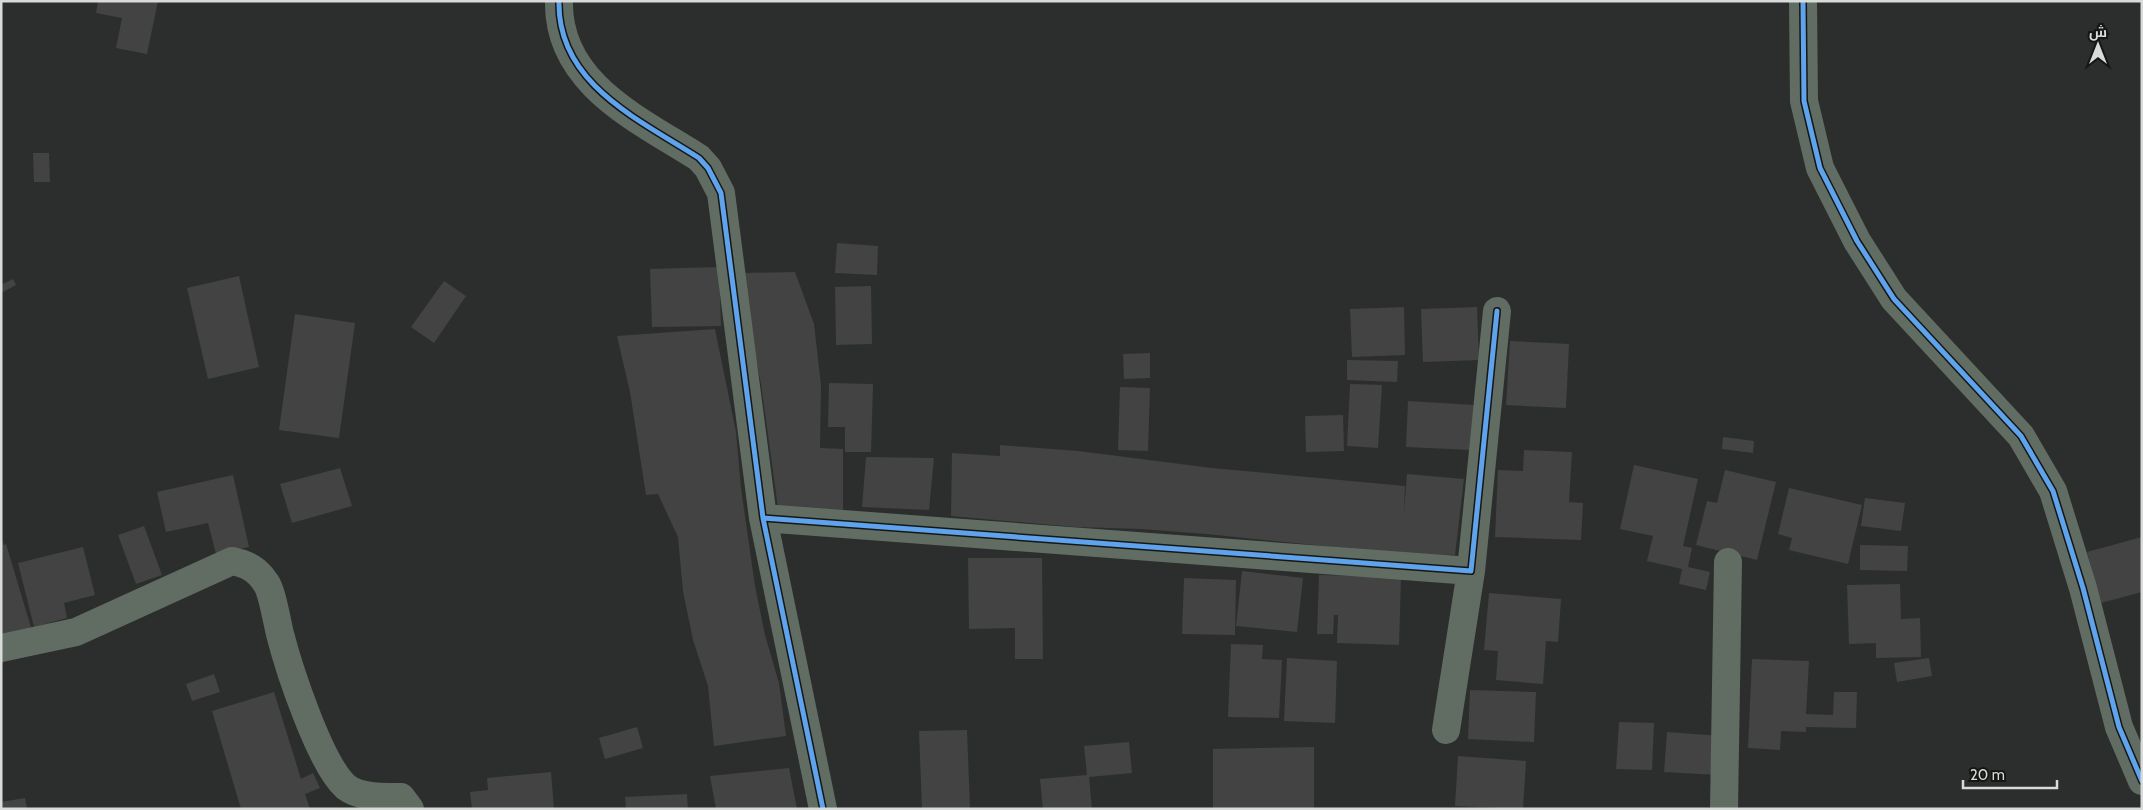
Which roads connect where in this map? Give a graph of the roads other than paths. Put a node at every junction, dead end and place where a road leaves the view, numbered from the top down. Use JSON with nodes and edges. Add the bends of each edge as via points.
{"nodes":[{"id":1,"x":559,"y":1,"type":"edge"},
{"id":2,"x":1803,"y":1,"type":"edge"},
{"id":3,"x":1497,"y":311,"type":"dead end"},
{"id":4,"x":763,"y":518,"type":"junction"},
{"id":5,"x":1728,"y":562,"type":"dead end"},
{"id":6,"x":1471,"y":570,"type":"junction"},
{"id":7,"x":1,"y":648,"type":"edge"},
{"id":8,"x":1446,"y":730,"type":"dead end"},
{"id":9,"x":2142,"y":781,"type":"edge"},
{"id":10,"x":410,"y":809,"type":"edge"},
{"id":11,"x":823,"y":809,"type":"edge"},
{"id":12,"x":1724,"y":809,"type":"edge"}],
"edges":[{"from":1,"to":4,"type":"street","via":[[563,33],[574,60],[592,84],[614,104],[699,158],[716,180],[724,207]]},
{"from":2,"to":9,"type":"street","via":[[1804,101],[1820,168],[1857,241],[1894,299],[2021,436],[2052,491],[2083,588],[2118,727]]},
{"from":3,"to":6,"type":"street"},
{"from":4,"to":6,"type":"street"},
{"from":4,"to":11,"type":"street"},
{"from":5,"to":12,"type":"street"},
{"from":6,"to":8,"type":"street"},
{"from":7,"to":10,"type":"street","via":[[76,632],[232,561],[248,564],[267,584],[287,658],[312,729],[331,766],[347,787],[371,797],[401,797]]}]}
